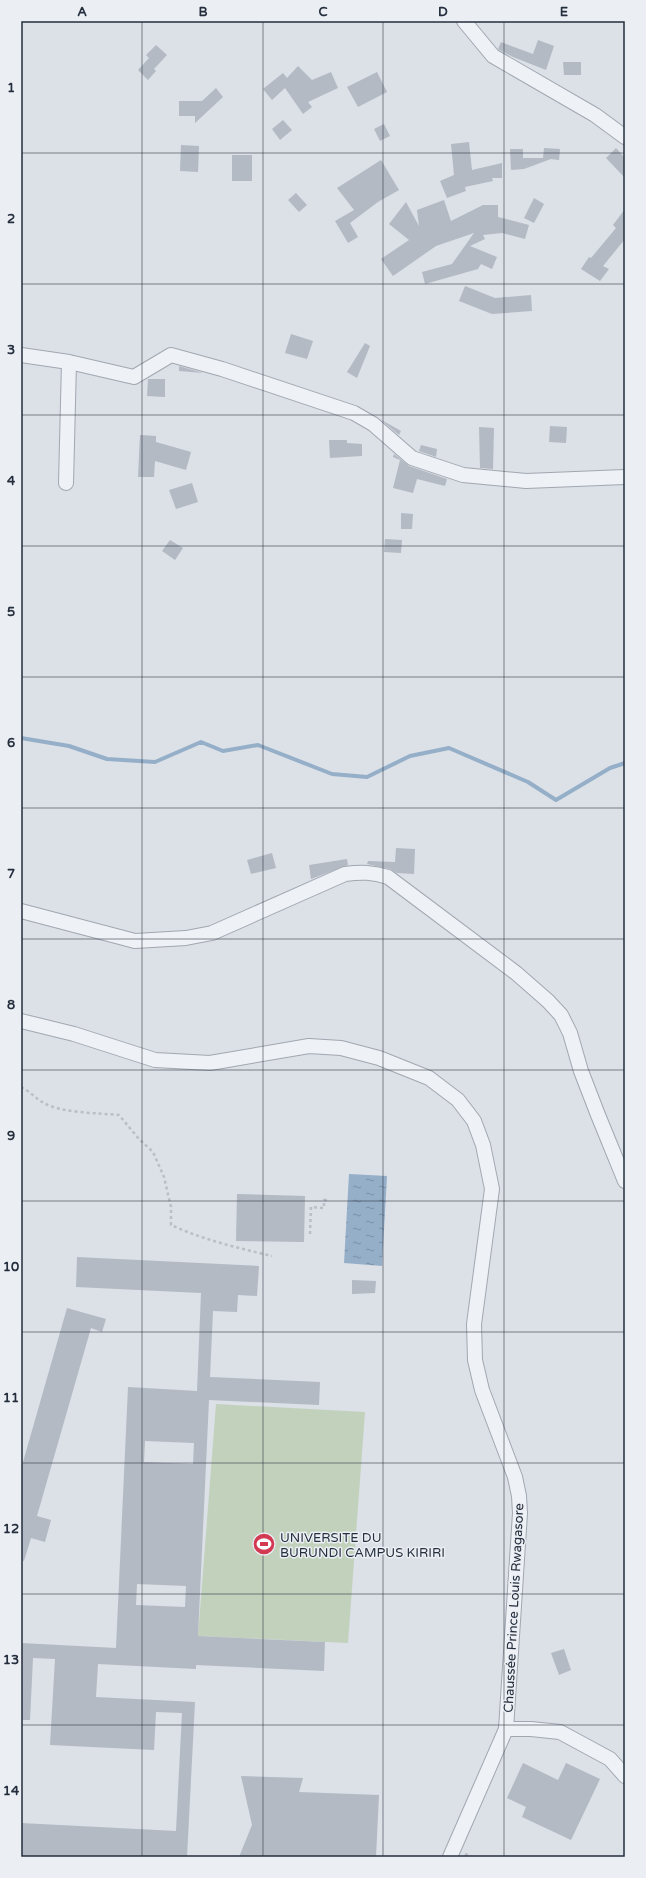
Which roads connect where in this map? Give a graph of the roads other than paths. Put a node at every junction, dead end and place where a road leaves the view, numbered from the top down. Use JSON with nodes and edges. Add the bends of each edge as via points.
{"nodes":[{"id":1,"x":464,"y":21,"type":"edge"},
{"id":2,"x":625,"y":137,"type":"edge"},
{"id":3,"x":21,"y":355,"type":"edge"},
{"id":4,"x":69,"y":362,"type":"junction"},
{"id":5,"x":625,"y":477,"type":"edge"},
{"id":6,"x":66,"y":483,"type":"dead end"},
{"id":7,"x":21,"y":911,"type":"edge"},
{"id":8,"x":21,"y":1021,"type":"edge"},
{"id":9,"x":625,"y":1181,"type":"edge"},
{"id":10,"x":506,"y":1729,"type":"junction"},
{"id":11,"x":625,"y":1776,"type":"edge"},
{"id":12,"x":450,"y":1857,"type":"edge"}],
"edges":[{"from":1,"to":2,"type":"street","via":[[493,56],[595,115]]},
{"from":3,"to":4,"type":"street"},
{"from":4,"to":5,"type":"street","via":[[134,377],[172,355],[222,369],[354,413],[373,424],[412,458],[463,475],[526,481]]},
{"from":4,"to":6,"type":"street"},
{"from":7,"to":9,"type":"street","via":[[116,937],[135,941],[159,941],[212,933],[345,874],[375,873],[388,877],[516,973],[560,1015],[570,1033],[581,1071]]},
{"from":8,"to":10,"type":"street","name":"Chaussée Prince Louis Rwagasore","via":[[74,1034],[155,1060],[210,1063],[308,1046],[341,1048],[379,1058],[429,1078],[458,1100],[474,1121],[483,1145],[492,1188],[474,1324],[475,1360],[482,1390],[515,1477],[520,1513]]},
{"from":10,"to":11,"type":"street","via":[[560,1732],[610,1759]]},
{"from":10,"to":12,"type":"street","name":"Chaussée Prince Louis Rwagasore"}]}
